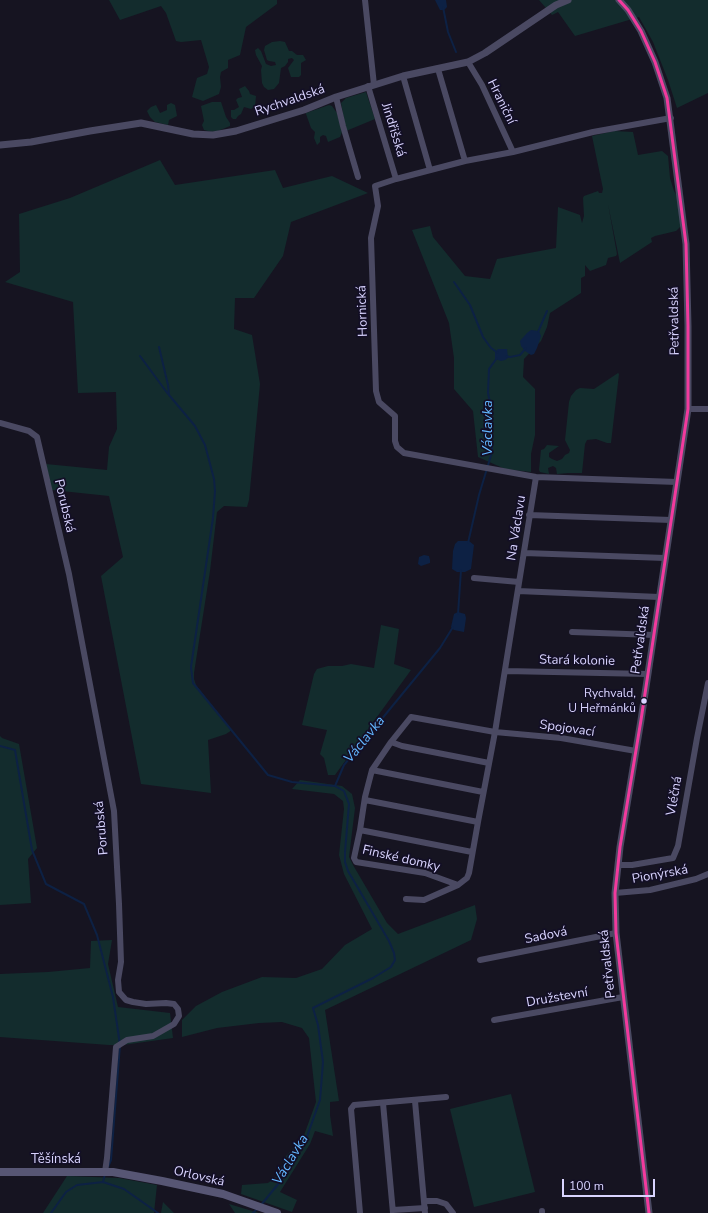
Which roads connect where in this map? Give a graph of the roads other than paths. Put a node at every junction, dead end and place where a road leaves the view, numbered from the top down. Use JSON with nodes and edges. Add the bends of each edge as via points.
{"nodes":[{"id":1,"x":365,"y":0,"type":"edge"},
{"id":2,"x":568,"y":0,"type":"edge"},
{"id":3,"x":619,"y":0,"type":"edge"},
{"id":4,"x":468,"y":62,"type":"junction"},
{"id":5,"x":438,"y":69,"type":"junction"},
{"id":6,"x":403,"y":76,"type":"junction"},
{"id":7,"x":371,"y":86,"type":"junction"},
{"id":8,"x":336,"y":98,"type":"junction"},
{"id":9,"x":670,"y":118,"type":"junction"},
{"id":10,"x":0,"y":145,"type":"edge"},
{"id":11,"x":513,"y":152,"type":"junction"},
{"id":12,"x":465,"y":161,"type":"junction"},
{"id":13,"x":430,"y":170,"type":"junction"},
{"id":14,"x":358,"y":177,"type":"dead end"},
{"id":15,"x":396,"y":179,"type":"junction"},
{"id":16,"x":688,"y":409,"type":"junction"},
{"id":17,"x":708,"y":409,"type":"edge"},
{"id":18,"x":0,"y":423,"type":"edge"},
{"id":19,"x":536,"y":478,"type":"junction"},
{"id":20,"x":677,"y":482,"type":"junction"},
{"id":21,"x":530,"y":515,"type":"junction"},
{"id":22,"x":671,"y":520,"type":"junction"},
{"id":23,"x":524,"y":553,"type":"junction"},
{"id":24,"x":665,"y":558,"type":"junction"},
{"id":25,"x":474,"y":578,"type":"dead end"},
{"id":26,"x":519,"y":582,"type":"junction"},
{"id":27,"x":518,"y":591,"type":"junction"},
{"id":28,"x":660,"y":597,"type":"junction"},
{"id":29,"x":572,"y":632,"type":"dead end"},
{"id":30,"x":654,"y":635,"type":"junction"},
{"id":31,"x":506,"y":671,"type":"junction"},
{"id":32,"x":648,"y":674,"type":"junction"},
{"id":33,"x":708,"y":683,"type":"edge"},
{"id":34,"x":496,"y":732,"type":"junction"},
{"id":35,"x":391,"y":742,"type":"junction"},
{"id":36,"x":636,"y":751,"type":"junction"},
{"id":37,"x":489,"y":763,"type":"junction"},
{"id":38,"x":372,"y":770,"type":"junction"},
{"id":39,"x":483,"y":792,"type":"junction"},
{"id":40,"x":365,"y":800,"type":"junction"},
{"id":41,"x":478,"y":822,"type":"junction"},
{"id":42,"x":360,"y":830,"type":"junction"},
{"id":43,"x":472,"y":852,"type":"junction"},
{"id":44,"x":618,"y":865,"type":"junction"},
{"id":45,"x":708,"y":874,"type":"edge"},
{"id":46,"x":458,"y":885,"type":"junction"},
{"id":47,"x":615,"y":893,"type":"junction"},
{"id":48,"x":406,"y":899,"type":"dead end"},
{"id":49,"x":616,"y":933,"type":"junction"},
{"id":50,"x":480,"y":960,"type":"dead end"},
{"id":51,"x":623,"y":997,"type":"junction"},
{"id":52,"x":494,"y":1020,"type":"dead end"},
{"id":53,"x":446,"y":1097,"type":"dead end"},
{"id":54,"x":415,"y":1101,"type":"junction"},
{"id":55,"x":383,"y":1103,"type":"junction"},
{"id":56,"x":0,"y":1172,"type":"edge"},
{"id":57,"x":109,"y":1172,"type":"junction"},
{"id":58,"x":424,"y":1201,"type":"junction"},
{"id":59,"x":425,"y":1211,"type":"edge"},
{"id":60,"x":393,"y":1212,"type":"edge"},
{"id":61,"x":277,"y":1213,"type":"edge"},
{"id":62,"x":360,"y":1213,"type":"edge"},
{"id":63,"x":452,"y":1213,"type":"edge"},
{"id":64,"x":649,"y":1213,"type":"edge"}],
"edges":[{"from":1,"to":7,"type":"street","name":"Jindřišská"},
{"from":2,"to":4,"type":"street","name":"Rychvaldská","via":[[556,5]]},
{"from":3,"to":9,"type":"street","via":[[628,10],[652,53],[663,83]]},
{"from":4,"to":5,"type":"street","name":"Rychvaldská"},
{"from":4,"to":11,"type":"street","name":"Hraniční","via":[[482,85]]},
{"from":5,"to":6,"type":"street","name":"Rychvaldská"},
{"from":5,"to":12,"type":"street"},
{"from":6,"to":7,"type":"street","name":"Rychvaldská"},
{"from":6,"to":13,"type":"street"},
{"from":7,"to":8,"type":"street","name":"Rychvaldská"},
{"from":7,"to":15,"type":"street","name":"Jindřišská"},
{"from":8,"to":10,"type":"street","name":"Rychvaldská","via":[[236,131],[213,135],[193,134],[141,123]]},
{"from":8,"to":14,"type":"street"},
{"from":9,"to":11,"type":"street","name":"Hornická","via":[[593,132]]},
{"from":9,"to":16,"type":"street","name":"Petřvaldská","via":[[686,244]]},
{"from":11,"to":12,"type":"street","name":"Hornická"},
{"from":12,"to":13,"type":"street","name":"Hornická"},
{"from":13,"to":15,"type":"street","name":"Hornická"},
{"from":15,"to":19,"type":"street","name":"Hornická","via":[[375,186],[378,206],[371,238],[376,391],[379,402],[396,416],[397,447],[404,453]]},
{"from":16,"to":17,"type":"street"},
{"from":16,"to":20,"type":"street","name":"Petřvaldská"},
{"from":18,"to":57,"type":"street","name":"Porubská","via":[[29,431],[37,437],[69,574],[114,811],[121,962],[119,992],[126,1000],[146,1004],[174,1004],[178,1009],[179,1016],[174,1024],[152,1036],[127,1040],[116,1047],[107,1158]]},
{"from":19,"to":20,"type":"street","name":"Hornická"},
{"from":19,"to":21,"type":"street","name":"Na Václavu"},
{"from":20,"to":22,"type":"street","name":"Petřvaldská"},
{"from":21,"to":22,"type":"street"},
{"from":21,"to":23,"type":"street","name":"Na Václavu"},
{"from":22,"to":24,"type":"street","name":"Petřvaldská"},
{"from":23,"to":24,"type":"street"},
{"from":23,"to":26,"type":"street","name":"Na Václavu"},
{"from":24,"to":28,"type":"street","name":"Petřvaldská"},
{"from":25,"to":26,"type":"street"},
{"from":26,"to":27,"type":"street","name":"Na Václavu"},
{"from":27,"to":28,"type":"street"},
{"from":27,"to":31,"type":"street","name":"Na Václavu"},
{"from":28,"to":30,"type":"street","name":"Petřvaldská"},
{"from":29,"to":30,"type":"street"},
{"from":30,"to":32,"type":"street","name":"Petřvaldská"},
{"from":31,"to":32,"type":"street","name":"Stará kolonie"},
{"from":31,"to":34,"type":"street"},
{"from":32,"to":36,"type":"street","name":"Petřvaldská"},
{"from":33,"to":44,"type":"street","name":"Vléčná","via":[[678,846],[673,858]]},
{"from":34,"to":35,"type":"street","name":"Finské domky","via":[[412,717]]},
{"from":34,"to":36,"type":"street","name":"Spojovací","via":[[561,738]]},
{"from":34,"to":37,"type":"street"},
{"from":35,"to":37,"type":"street"},
{"from":35,"to":38,"type":"street","name":"Finské domky"},
{"from":36,"to":44,"type":"street","name":"Petřvaldská"},
{"from":37,"to":39,"type":"street"},
{"from":38,"to":39,"type":"street"},
{"from":38,"to":40,"type":"street","name":"Finské domky"},
{"from":39,"to":41,"type":"street"},
{"from":40,"to":41,"type":"street"},
{"from":40,"to":42,"type":"street","name":"Finské domky"},
{"from":41,"to":43,"type":"street"},
{"from":42,"to":43,"type":"street","name":"Finské domky"},
{"from":42,"to":46,"type":"street","name":"Finské domky","via":[[354,858],[356,862],[425,873]]},
{"from":43,"to":46,"type":"street","via":[[470,873]]},
{"from":44,"to":47,"type":"street","name":"Petřvaldská"},
{"from":45,"to":47,"type":"street","name":"Pionýrská","via":[[650,890]]},
{"from":46,"to":48,"type":"street","via":[[424,900]]},
{"from":47,"to":49,"type":"street","name":"Petřvaldská"},
{"from":49,"to":50,"type":"street","name":"Sadová"},
{"from":49,"to":51,"type":"street","name":"Petřvaldská"},
{"from":51,"to":52,"type":"street","name":"Družstevní"},
{"from":51,"to":64,"type":"street","name":"Petřvaldská"},
{"from":53,"to":54,"type":"street"},
{"from":54,"to":55,"type":"street"},
{"from":54,"to":58,"type":"street"},
{"from":55,"to":60,"type":"street"},
{"from":55,"to":62,"type":"street","via":[[354,1105],[351,1109]]},
{"from":56,"to":57,"type":"main road","name":"Těšínská"},
{"from":57,"to":61,"type":"main road","name":"Orlovská","via":[[162,1180],[223,1194]]},
{"from":58,"to":59,"type":"street"},
{"from":58,"to":63,"type":"street","via":[[446,1204]]},
{"from":59,"to":60,"type":"street"}]}
